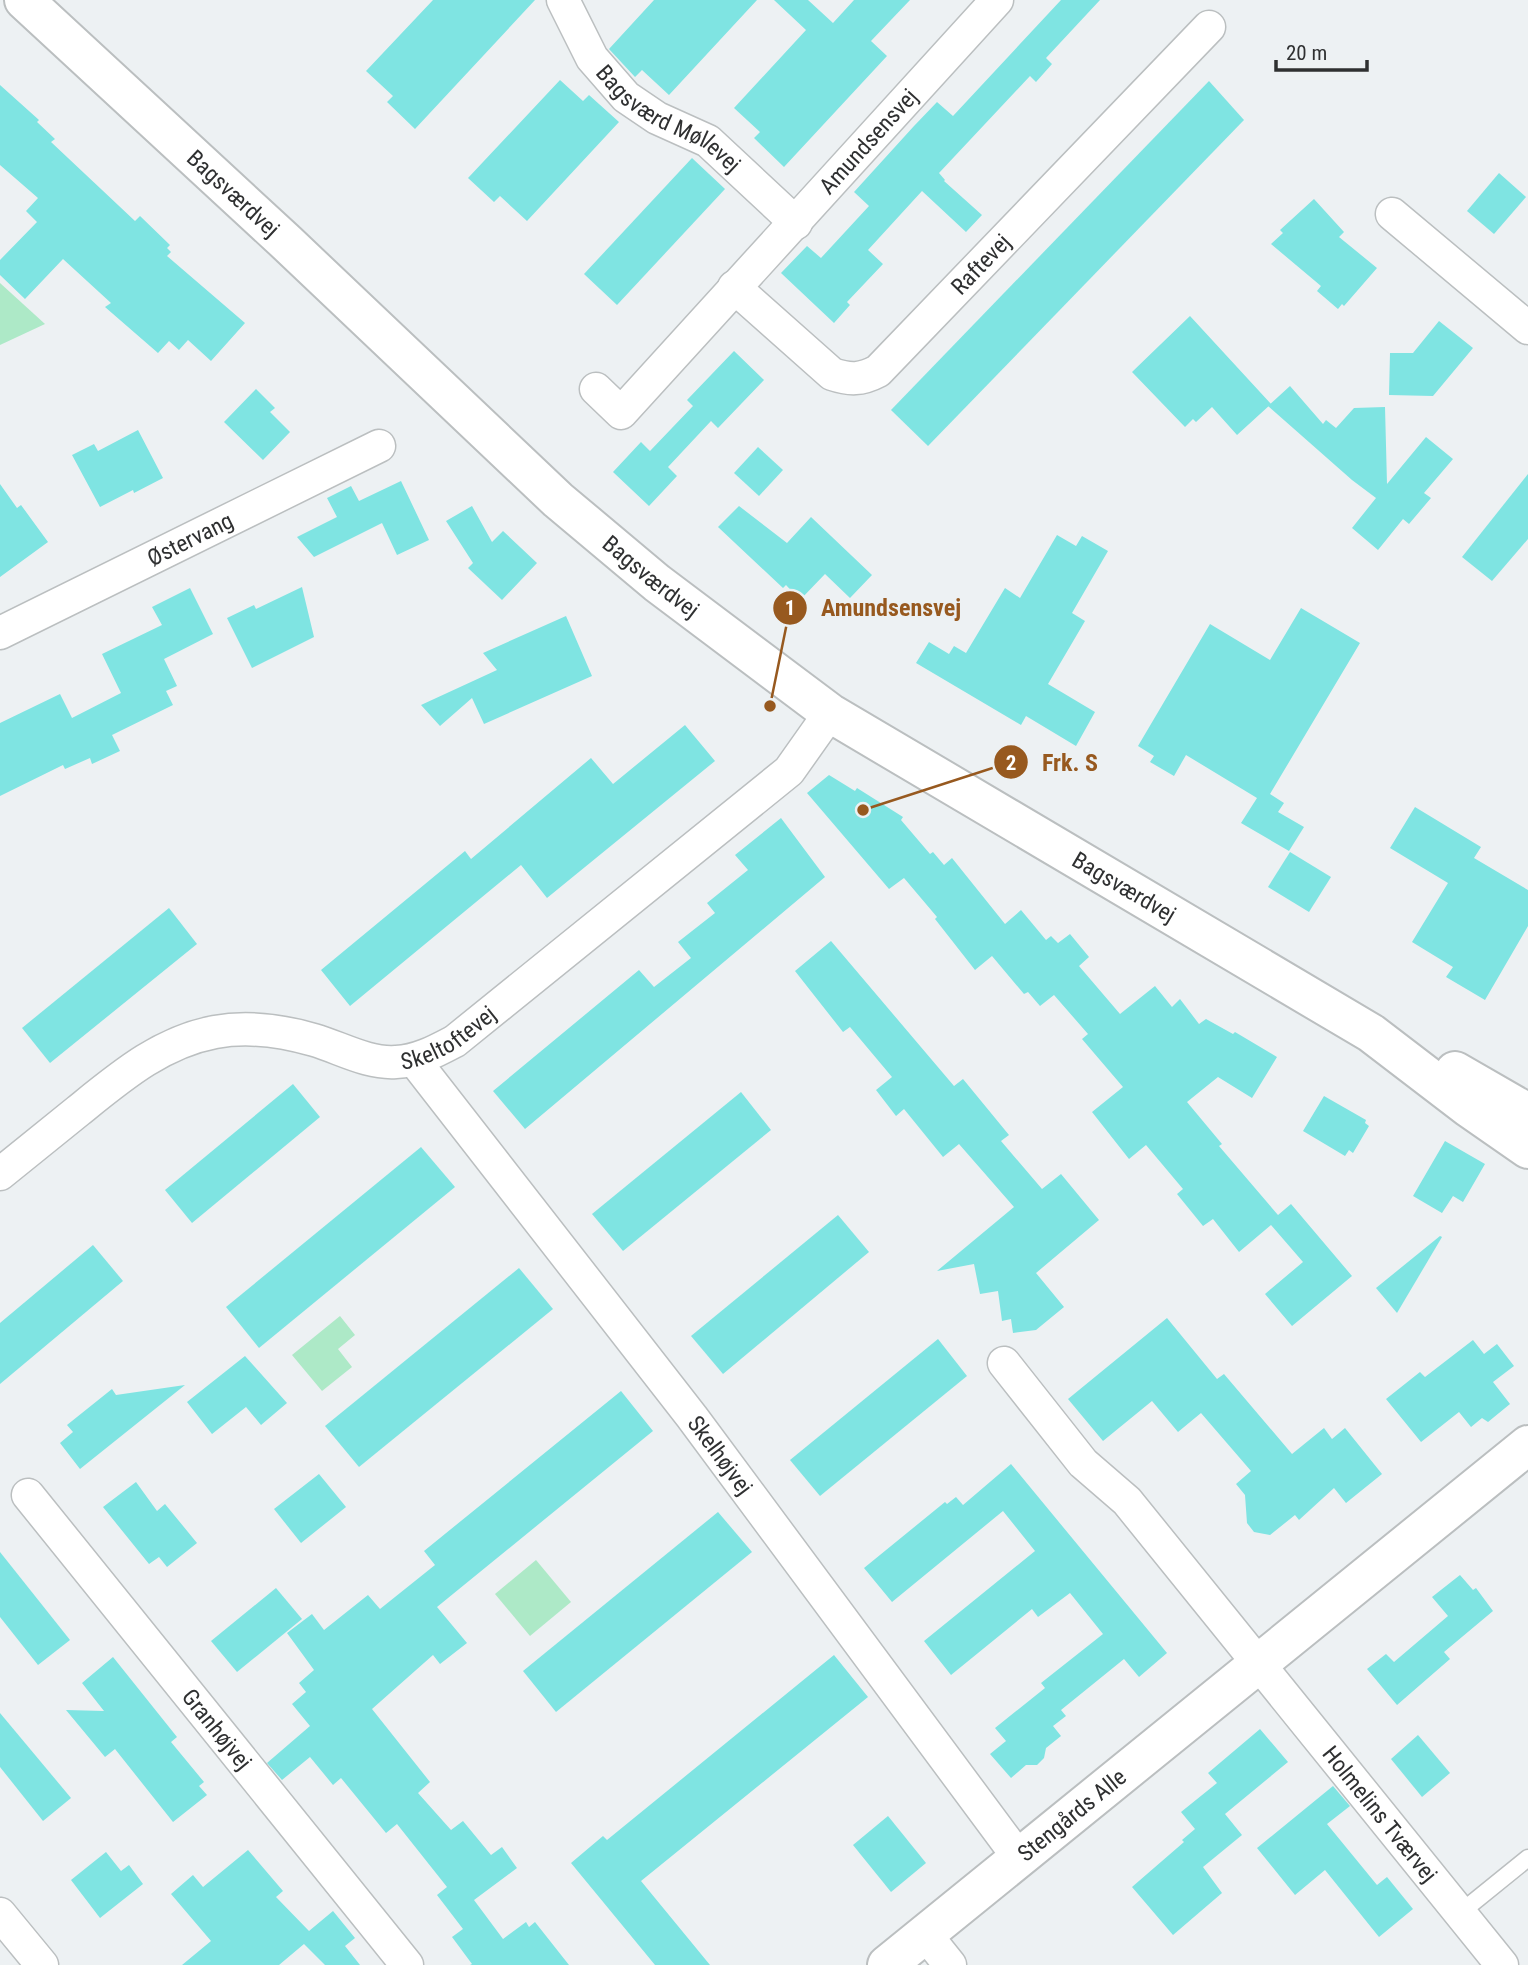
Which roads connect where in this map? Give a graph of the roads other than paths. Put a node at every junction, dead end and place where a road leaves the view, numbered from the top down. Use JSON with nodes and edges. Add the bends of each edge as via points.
{"nodes":[{"id":1,"x":24,"y":0,"type":"edge"},
{"id":2,"x":563,"y":0,"type":"edge"},
{"id":3,"x":998,"y":0,"type":"edge"},
{"id":4,"x":1209,"y":27,"type":"dead end"},
{"id":5,"x":1392,"y":214,"type":"dead end"},
{"id":6,"x":796,"y":223,"type":"junction"},
{"id":7,"x":734,"y":287,"type":"junction"},
{"id":8,"x":1528,"y":328,"type":"edge"},
{"id":9,"x":596,"y":389,"type":"dead end"},
{"id":10,"x":379,"y":446,"type":"dead end"},
{"id":11,"x":0,"y":633,"type":"edge"},
{"id":12,"x":830,"y":713,"type":"junction"},
{"id":13,"x":1371,"y":1033,"type":"junction"},
{"id":14,"x":414,"y":1060,"type":"junction"},
{"id":15,"x":1528,"y":1113,"type":"edge"},
{"id":16,"x":1528,"y":1149,"type":"edge"},
{"id":17,"x":0,"y":1174,"type":"edge"},
{"id":18,"x":1004,"y":1363,"type":"dead end"},
{"id":19,"x":1528,"y":1445,"type":"edge"},
{"id":20,"x":28,"y":1494,"type":"dead end"},
{"id":21,"x":1257,"y":1664,"type":"junction"},
{"id":22,"x":1019,"y":1858,"type":"junction"},
{"id":23,"x":1528,"y":1858,"type":"edge"},
{"id":24,"x":1460,"y":1913,"type":"junction"},
{"id":25,"x":0,"y":1914,"type":"edge"},
{"id":26,"x":926,"y":1935,"type":"junction"},
{"id":27,"x":42,"y":1965,"type":"edge"},
{"id":28,"x":407,"y":1965,"type":"edge"},
{"id":29,"x":887,"y":1965,"type":"edge"},
{"id":30,"x":950,"y":1965,"type":"edge"},
{"id":31,"x":1502,"y":1965,"type":"edge"}],
"edges":[{"from":1,"to":12,"type":"main road","name":"Bagsværdvej","via":[[598,536]]},
{"from":2,"to":6,"type":"street","name":"Bagsværd Møllevej","via":[[593,58],[626,97],[657,118],[708,141]]},
{"from":3,"to":6,"type":"street","name":"Amundsensvej"},
{"from":4,"to":7,"type":"street","name":"Raftevej","via":[[878,372],[848,379],[832,374]]},
{"from":5,"to":8,"type":"street"},
{"from":6,"to":7,"type":"street","name":"Amundsensvej"},
{"from":7,"to":9,"type":"street","name":"Amundsensvej","via":[[621,413]]},
{"from":10,"to":11,"type":"street","name":"Østervang"},
{"from":12,"to":13,"type":"main road","name":"Bagsværdvej"},
{"from":12,"to":14,"type":"street","name":"Skeltoftevej","via":[[789,771],[456,1041]]},
{"from":13,"to":15,"type":"main road","name":"Bagsværdvej","via":[[1412,1046]]},
{"from":13,"to":16,"type":"main road","name":"Bagsværdvej"},
{"from":14,"to":17,"type":"street","name":"Skeltoftevej","via":[[375,1060],[258,1029],[198,1036],[132,1067]]},
{"from":14,"to":22,"type":"street","name":"Skelhøjvej","via":[[692,1417]]},
{"from":18,"to":21,"type":"street","via":[[1083,1463],[1127,1501]]},
{"from":19,"to":21,"type":"main road","name":"Stengårds Alle"},
{"from":20,"to":28,"type":"street","name":"Granhøjvej"},
{"from":21,"to":22,"type":"main road","name":"Stengårds Alle"},
{"from":21,"to":24,"type":"street","name":"Holmelins Tværvej"},
{"from":22,"to":26,"type":"main road","name":"Stengårds Alle"},
{"from":23,"to":24,"type":"lane"},
{"from":24,"to":31,"type":"street","name":"Holmelins Tværvej"},
{"from":25,"to":27,"type":"street"},
{"from":26,"to":29,"type":"main road","name":"Stengårds Alle"},
{"from":26,"to":30,"type":"street"}]}
